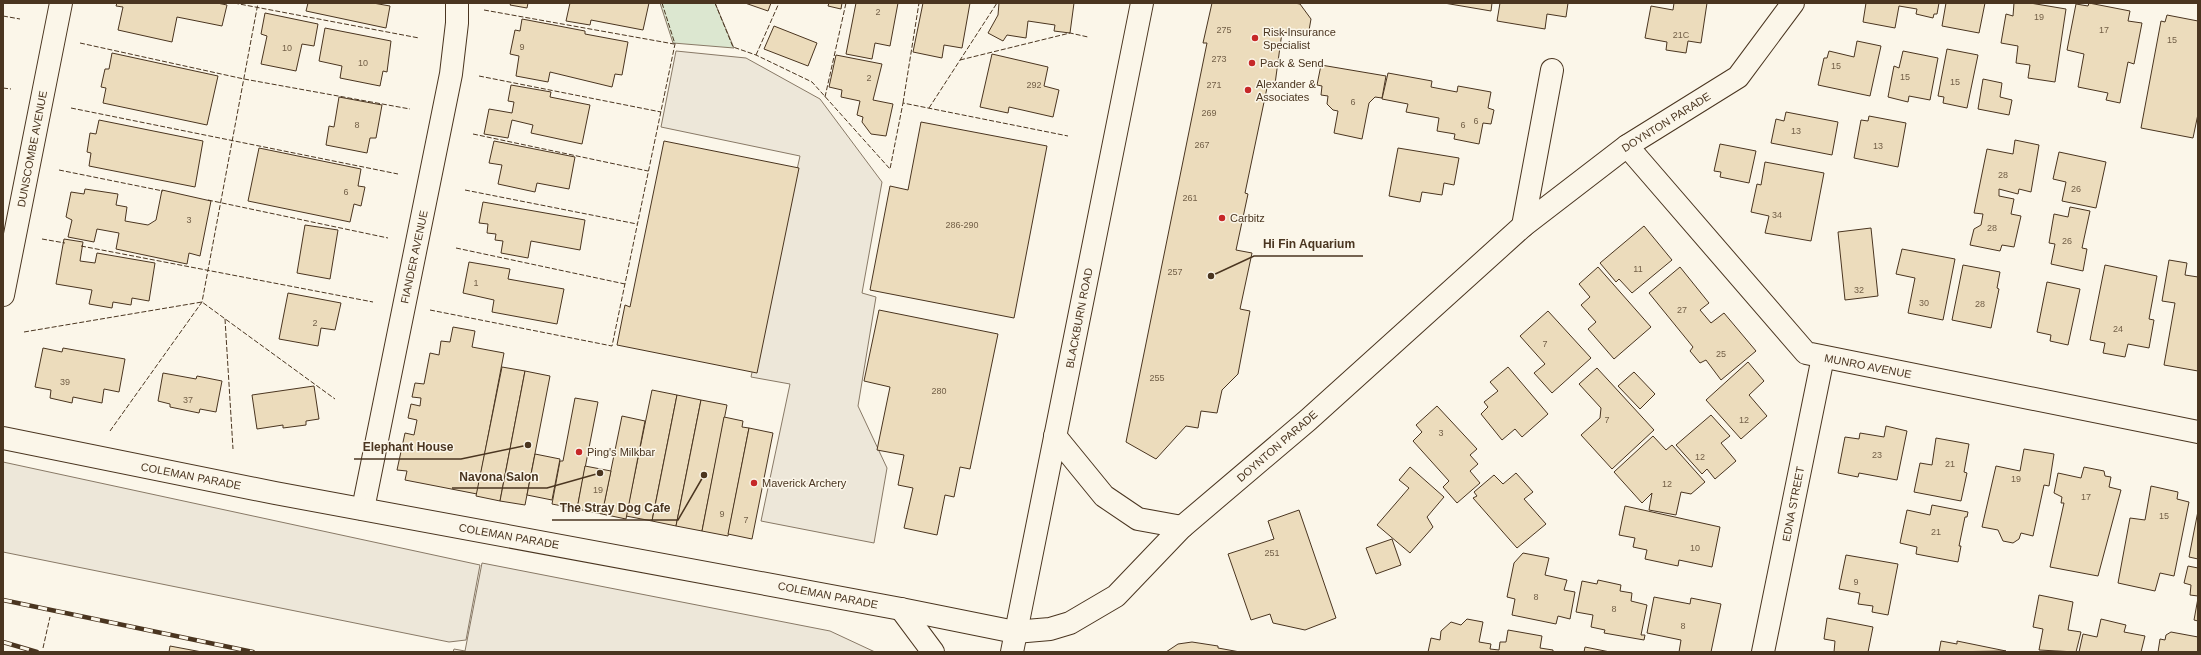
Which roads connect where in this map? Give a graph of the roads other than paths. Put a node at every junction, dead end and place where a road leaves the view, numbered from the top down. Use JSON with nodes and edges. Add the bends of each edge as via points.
{"nodes":[{"id":1,"x":61,"y":3,"type":"edge"},
{"id":2,"x":457,"y":3,"type":"edge"},
{"id":3,"x":1142,"y":3,"type":"edge"},
{"id":4,"x":1793,"y":3,"type":"edge"},
{"id":5,"x":1552,"y":70,"type":"dead end"},
{"id":6,"x":1628,"y":146,"type":"junction"},
{"id":7,"x":1523,"y":226,"type":"junction"},
{"id":8,"x":3,"y":294,"type":"edge"},
{"id":9,"x":1823,"y":357,"type":"junction"},
{"id":10,"x":2198,"y":432,"type":"edge"},
{"id":11,"x":1055,"y":436,"type":"junction"},
{"id":12,"x":3,"y":438,"type":"edge"},
{"id":13,"x":363,"y":509,"type":"junction"},
{"id":14,"x":1182,"y":527,"type":"junction"},
{"id":15,"x":901,"y":609,"type":"junction"},
{"id":16,"x":1014,"y":642,"type":"edge"},
{"id":17,"x":933,"y":652,"type":"edge"},
{"id":18,"x":1004,"y":652,"type":"edge"},
{"id":19,"x":1764,"y":652,"type":"edge"}],
"edges":[{"from":1,"to":8,"type":"street","name":"DUNSCOMBE AVENUE"},
{"from":2,"to":13,"type":"street","name":"FIANDER AVENUE","via":[[452,74]]},
{"from":3,"to":11,"type":"street","name":"BLACKBURN ROAD"},
{"from":4,"to":6,"type":"street","name":"DOYNTON PARADE","via":[[1738,77]]},
{"from":5,"to":7,"type":"street"},
{"from":6,"to":7,"type":"street","name":"DOYNTON PARADE"},
{"from":6,"to":9,"type":"street","name":"MUNRO AVENUE","via":[[1806,353]]},
{"from":7,"to":14,"type":"street","name":"DOYNTON PARADE","via":[[1303,425]]},
{"from":9,"to":10,"type":"street","name":"MUNRO AVENUE"},
{"from":9,"to":19,"type":"street","name":"EDNA STREET"},
{"from":11,"to":14,"type":"street","via":[[1104,496],[1138,519]]},
{"from":11,"to":16,"type":"street","name":"BLACKBURN ROAD"},
{"from":12,"to":13,"type":"street","name":"COLEMAN PARADE"},
{"from":13,"to":15,"type":"street","name":"COLEMAN PARADE"},
{"from":14,"to":16,"type":"street","name":"DOYNTON PARADE","via":[[1116,596],[1070,623]]},
{"from":15,"to":16,"type":"street","name":"COLEMAN PARADE"},
{"from":15,"to":17,"type":"street"},
{"from":16,"to":18,"type":"street","name":"BLACKBURN ROAD"}]}
